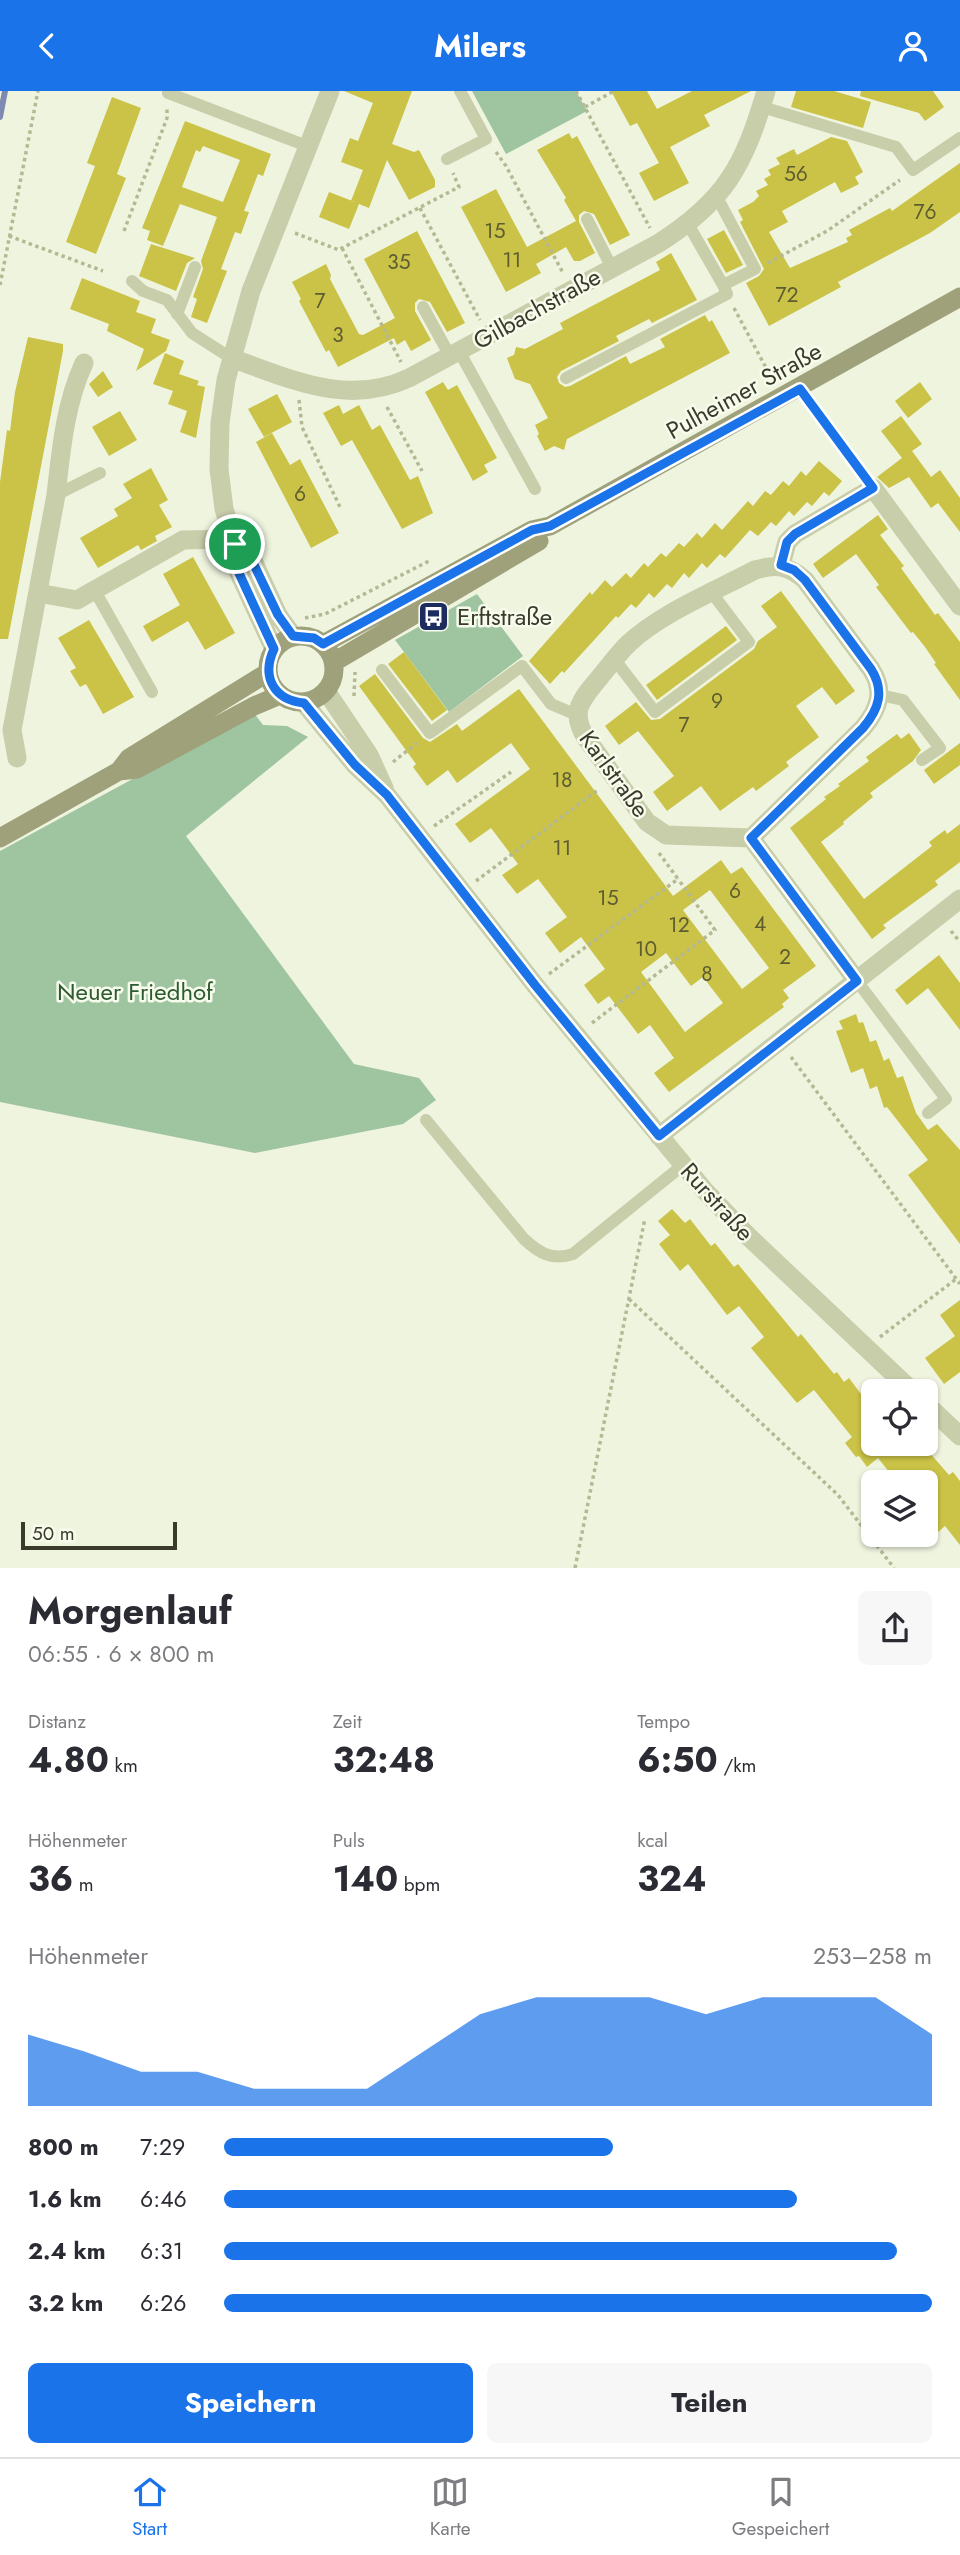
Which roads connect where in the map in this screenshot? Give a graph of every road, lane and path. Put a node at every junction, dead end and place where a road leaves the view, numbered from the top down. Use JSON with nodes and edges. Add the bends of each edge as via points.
{"nodes":[{"id":1,"x":38,"y":91,"type":"edge"},
{"id":2,"x":330,"y":91,"type":"edge"},
{"id":3,"x":460,"y":91,"type":"edge"},
{"id":4,"x":576,"y":91,"type":"edge"},
{"id":5,"x":614,"y":91,"type":"edge"},
{"id":6,"x":168,"y":92,"type":"edge"},
{"id":7,"x":764,"y":99,"type":"edge"},
{"id":8,"x":585,"y":107,"type":"junction"},
{"id":9,"x":960,"y":138,"type":"edge"},
{"id":10,"x":486,"y":139,"type":"junction"},
{"id":11,"x":307,"y":146,"type":"junction"},
{"id":12,"x":447,"y":159,"type":"joint"},
{"id":13,"x":913,"y":170,"type":"junction"},
{"id":14,"x":718,"y":197,"type":"junction"},
{"id":15,"x":419,"y":208,"type":"junction"},
{"id":16,"x":587,"y":219,"type":"dead end"},
{"id":17,"x":688,"y":224,"type":"junction"},
{"id":18,"x":276,"y":226,"type":"junction"},
{"id":19,"x":124,"y":231,"type":"dead end"},
{"id":20,"x":9,"y":236,"type":"junction"},
{"id":21,"x":659,"y":243,"type":"junction"},
{"id":22,"x":342,"y":249,"type":"junction"},
{"id":23,"x":195,"y":267,"type":"dead end"},
{"id":24,"x":612,"y":268,"type":"junction"},
{"id":25,"x":755,"y":269,"type":"junction"},
{"id":26,"x":103,"y":271,"type":"dead end"},
{"id":27,"x":131,"y":281,"type":"dead end"},
{"id":28,"x":0,"y":285,"type":"edge"},
{"id":29,"x":572,"y":289,"type":"junction"},
{"id":30,"x":725,"y":289,"type":"junction"},
{"id":31,"x":960,"y":297,"type":"edge"},
{"id":32,"x":423,"y":307,"type":"dead end"},
{"id":33,"x":177,"y":314,"type":"junction"},
{"id":34,"x":488,"y":335,"type":"junction"},
{"id":35,"x":454,"y":354,"type":"junction"},
{"id":36,"x":231,"y":358,"type":"junction"},
{"id":37,"x":84,"y":363,"type":"dead end"},
{"id":38,"x":409,"y":378,"type":"junction"},
{"id":39,"x":566,"y":378,"type":"dead end"},
{"id":40,"x":772,"y":379,"type":"dead end"},
{"id":41,"x":296,"y":381,"type":"junction"},
{"id":42,"x":800,"y":389,"type":"junction"},
{"id":43,"x":378,"y":390,"type":"junction"},
{"id":44,"x":422,"y":471,"type":"dead end"},
{"id":45,"x":100,"y":473,"type":"dead end"},
{"id":46,"x":873,"y":488,"type":"junction"},
{"id":47,"x":535,"y":489,"type":"dead end"},
{"id":48,"x":56,"y":495,"type":"junction"},
{"id":49,"x":340,"y":507,"type":"dead end"},
{"id":50,"x":550,"y":526,"type":"junction"},
{"id":51,"x":234,"y":541,"type":"junction"},
{"id":52,"x":436,"y":558,"type":"dead end"},
{"id":53,"x":781,"y":565,"type":"junction"},
{"id":54,"x":95,"y":591,"type":"junction"},
{"id":55,"x":38,"y":593,"type":"junction"},
{"id":56,"x":712,"y":593,"type":"junction"},
{"id":57,"x":960,"y":606,"type":"edge"},
{"id":58,"x":325,"y":614,"type":"dead end"},
{"id":59,"x":293,"y":636,"type":"junction"},
{"id":60,"x":323,"y":644,"type":"junction"},
{"id":61,"x":274,"y":649,"type":"junction"},
{"id":62,"x":615,"y":660,"type":"junction"},
{"id":63,"x":334,"y":662,"type":"junction"},
{"id":64,"x":382,"y":670,"type":"dead end"},
{"id":65,"x":267,"y":673,"type":"junction"},
{"id":66,"x":326,"y":691,"type":"junction"},
{"id":67,"x":152,"y":692,"type":"dead end"},
{"id":68,"x":280,"y":695,"type":"junction"},
{"id":69,"x":880,"y":695,"type":"junction"},
{"id":70,"x":304,"y":703,"type":"junction"},
{"id":71,"x":577,"y":715,"type":"junction"},
{"id":72,"x":430,"y":733,"type":"junction"},
{"id":73,"x":17,"y":758,"type":"dead end"},
{"id":74,"x":922,"y":760,"type":"dead end"},
{"id":75,"x":388,"y":766,"type":"dead end"},
{"id":76,"x":119,"y":771,"type":"junction"},
{"id":77,"x":511,"y":772,"type":"dead end"},
{"id":78,"x":615,"y":778,"type":"junction"},
{"id":79,"x":387,"y":795,"type":"junction"},
{"id":80,"x":666,"y":835,"type":"junction"},
{"id":81,"x":0,"y":838,"type":"edge"},
{"id":82,"x":418,"y":838,"type":"junction"},
{"id":83,"x":751,"y":838,"type":"junction"},
{"id":84,"x":678,"y":879,"type":"junction"},
{"id":85,"x":461,"y":892,"type":"junction"},
{"id":86,"x":960,"y":899,"type":"edge"},
{"id":87,"x":857,"y":981,"type":"junction"},
{"id":88,"x":535,"y":985,"type":"junction"},
{"id":89,"x":576,"y":1035,"type":"junction"},
{"id":90,"x":780,"y":1041,"type":"junction"},
{"id":91,"x":928,"y":1113,"type":"dead end"},
{"id":92,"x":426,"y":1120,"type":"dead end"},
{"id":93,"x":659,"y":1136,"type":"junction"},
{"id":94,"x":683,"y":1165,"type":"junction"},
{"id":95,"x":650,"y":1191,"type":"junction"},
{"id":96,"x":956,"y":1279,"type":"junction"},
{"id":97,"x":960,"y":1284,"type":"edge"},
{"id":98,"x":629,"y":1299,"type":"junction"},
{"id":99,"x":865,"y":1348,"type":"junction"},
{"id":100,"x":899,"y":1379,"type":"edge"},
{"id":101,"x":938,"y":1415,"type":"edge"},
{"id":102,"x":960,"y":1436,"type":"edge"},
{"id":103,"x":575,"y":1568,"type":"edge"},
{"id":104,"x":894,"y":1568,"type":"edge"}],
"edges":[{"from":1,"to":20,"type":"path"},
{"from":2,"to":11,"type":"street"},
{"from":3,"to":10,"type":"lane"},
{"from":4,"to":8,"type":"path"},
{"from":5,"to":8,"type":"path"},
{"from":6,"to":11,"type":"lane"},
{"from":6,"to":19,"type":"path","via":[[167,118]]},
{"from":7,"to":13,"type":"lane","via":[[896,146]]},
{"from":7,"to":14,"type":"street","name":"Gilbachstraße","via":[[740,162]]},
{"from":8,"to":21,"type":"path"},
{"from":9,"to":13,"type":"lane"},
{"from":10,"to":12,"type":"lane"},
{"from":10,"to":29,"type":"path","via":[[506,166]]},
{"from":11,"to":18,"type":"street"},
{"from":12,"to":15,"type":"path","via":[[459,187]]},
{"from":13,"to":25,"type":"path","via":[[827,231]]},
{"from":14,"to":17,"type":"street","name":"Gilbachstraße"},
{"from":14,"to":25,"type":"lane"},
{"from":15,"to":22,"type":"path"},
{"from":15,"to":34,"type":"path"},
{"from":16,"to":24,"type":"lane"},
{"from":17,"to":21,"type":"street","name":"Gilbachstraße"},
{"from":17,"to":30,"type":"lane"},
{"from":18,"to":22,"type":"path"},
{"from":18,"to":36,"type":"street"},
{"from":20,"to":26,"type":"path"},
{"from":20,"to":28,"type":"path"},
{"from":21,"to":24,"type":"street","name":"Gilbachstraße"},
{"from":22,"to":38,"type":"path"},
{"from":23,"to":33,"type":"lane"},
{"from":24,"to":29,"type":"street","name":"Gilbachstraße"},
{"from":25,"to":30,"type":"lane"},
{"from":27,"to":33,"type":"lane","via":[[167,300]]},
{"from":29,"to":34,"type":"street","name":"Gilbachstraße"},
{"from":30,"to":39,"type":"lane"},
{"from":30,"to":40,"type":"path"},
{"from":31,"to":42,"type":"main road","name":"Pulheimer Straße"},
{"from":32,"to":35,"type":"lane"},
{"from":33,"to":36,"type":"lane","via":[[192,333]]},
{"from":34,"to":35,"type":"street","name":"Gilbachstraße"},
{"from":35,"to":38,"type":"street","name":"Gilbachstraße"},
{"from":35,"to":47,"type":"lane"},
{"from":36,"to":41,"type":"street","name":"Gilbachstraße"},
{"from":36,"to":51,"type":"street","via":[[219,453],[224,509]]},
{"from":37,"to":48,"type":"street","via":[[74,384]]},
{"from":38,"to":43,"type":"street","name":"Gilbachstraße"},
{"from":41,"to":43,"type":"street","name":"Gilbachstraße","via":[[339,391]]},
{"from":41,"to":49,"type":"path","via":[[302,427]]},
{"from":42,"to":46,"type":"path"},
{"from":42,"to":50,"type":"main road","name":"Pulheimer Straße"},
{"from":43,"to":44,"type":"path"},
{"from":45,"to":48,"type":"lane"},
{"from":46,"to":53,"type":"street","via":[[795,534],[787,542]]},
{"from":46,"to":57,"type":"street"},
{"from":48,"to":55,"type":"street"},
{"from":50,"to":60,"type":"main road","name":"Pulheimer Straße","via":[[532,530]]},
{"from":50,"to":63,"type":"main road","name":"Pulheimer Straße","via":[[541,540]]},
{"from":51,"to":54,"type":"street","via":[[183,540]]},
{"from":51,"to":59,"type":"street","via":[[248,552]]},
{"from":51,"to":61,"type":"street","via":[[232,558]]},
{"from":52,"to":58,"type":"path"},
{"from":53,"to":56,"type":"street","name":"Karlstraße","via":[[755,570]]},
{"from":53,"to":69,"type":"street","via":[[805,580],[871,669]]},
{"from":54,"to":55,"type":"street","via":[[77,600]]},
{"from":54,"to":67,"type":"lane"},
{"from":55,"to":73,"type":"street","via":[[12,730]]},
{"from":56,"to":62,"type":"street","name":"Karlstraße","via":[[645,630]]},
{"from":56,"to":62,"type":"lane","via":[[749,642],[655,712]]},
{"from":59,"to":60,"type":"main road"},
{"from":59,"to":61,"type":"main road"},
{"from":60,"to":63,"type":"main road"},
{"from":61,"to":65,"type":"main road"},
{"from":62,"to":71,"type":"street","name":"Karlstraße","via":[[586,694]]},
{"from":63,"to":66,"type":"main road","via":[[335,672]]},
{"from":64,"to":72,"type":"lane"},
{"from":65,"to":68,"type":"main road"},
{"from":65,"to":76,"type":"main road","via":[[129,758]]},
{"from":66,"to":70,"type":"main road"},
{"from":66,"to":79,"type":"street","name":"Rurstraße","via":[[369,755]]},
{"from":68,"to":70,"type":"main road"},
{"from":68,"to":76,"type":"main road","via":[[137,769]]},
{"from":69,"to":74,"type":"lane","via":[[903,700],[940,748]]},
{"from":69,"to":83,"type":"street","via":[[874,715],[863,728]]},
{"from":70,"to":79,"type":"street","name":"Rurstraße","via":[[355,765]]},
{"from":71,"to":72,"type":"lane","via":[[551,704],[522,666]]},
{"from":71,"to":78,"type":"street","name":"Karlstraße","via":[[582,732]]},
{"from":72,"to":75,"type":"path"},
{"from":76,"to":81,"type":"main road"},
{"from":77,"to":82,"type":"path"},
{"from":78,"to":80,"type":"street","name":"Karlstraße","via":[[647,822]]},
{"from":78,"to":85,"type":"path"},
{"from":79,"to":82,"type":"street","name":"Rurstraße"},
{"from":80,"to":83,"type":"street","name":"Karlstraße"},
{"from":80,"to":84,"type":"path","via":[[659,853]]},
{"from":82,"to":85,"type":"street","name":"Rurstraße"},
{"from":83,"to":87,"type":"street"},
{"from":84,"to":88,"type":"path"},
{"from":84,"to":89,"type":"path","via":[[715,930]]},
{"from":85,"to":88,"type":"street","name":"Rurstraße"},
{"from":86,"to":87,"type":"street"},
{"from":87,"to":90,"type":"street"},
{"from":87,"to":91,"type":"lane","via":[[946,1099]]},
{"from":88,"to":89,"type":"street","name":"Rurstraße"},
{"from":89,"to":93,"type":"street","name":"Rurstraße"},
{"from":90,"to":93,"type":"street"},
{"from":90,"to":96,"type":"path"},
{"from":92,"to":95,"type":"lane","via":[[524,1239],[550,1256],[573,1254]]},
{"from":93,"to":94,"type":"street","name":"Rurstraße"},
{"from":94,"to":95,"type":"lane"},
{"from":94,"to":99,"type":"street","name":"Rurstraße","via":[[749,1237]]},
{"from":95,"to":98,"type":"path"},
{"from":96,"to":97,"type":"path"},
{"from":96,"to":99,"type":"path"},
{"from":98,"to":103,"type":"path"},
{"from":98,"to":104,"type":"path","via":[[838,1495]]},
{"from":99,"to":100,"type":"street","name":"Rurstraße"},
{"from":101,"to":102,"type":"street"}]}
